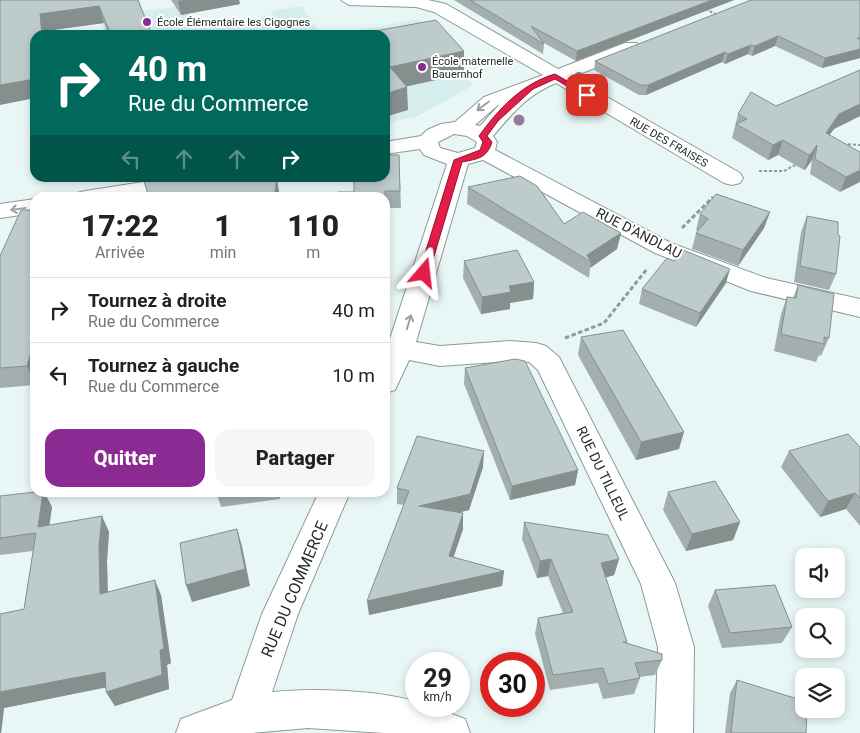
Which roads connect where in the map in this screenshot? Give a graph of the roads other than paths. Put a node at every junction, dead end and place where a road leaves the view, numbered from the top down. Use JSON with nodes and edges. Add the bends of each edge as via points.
{"nodes":[{"id":1,"x":349,"y":0,"type":"edge"},
{"id":2,"x":460,"y":1,"type":"dead end"},
{"id":3,"x":440,"y":8,"type":"junction"},
{"id":4,"x":644,"y":42,"type":"edge"},
{"id":5,"x":555,"y":76,"type":"junction"},
{"id":6,"x":530,"y":87,"type":"junction"},
{"id":7,"x":460,"y":128,"type":"junction"},
{"id":8,"x":428,"y":141,"type":"junction"},
{"id":9,"x":484,"y":144,"type":"junction"},
{"id":10,"x":390,"y":147,"type":"edge"},
{"id":11,"x":459,"y":160,"type":"junction"},
{"id":12,"x":732,"y":178,"type":"dead end"},
{"id":13,"x":182,"y":182,"type":"edge"},
{"id":14,"x":121,"y":192,"type":"edge"},
{"id":15,"x":30,"y":207,"type":"edge"},
{"id":16,"x":0,"y":211,"type":"edge"},
{"id":17,"x":860,"y":308,"type":"edge"},
{"id":18,"x":401,"y":349,"type":"junction"},
{"id":19,"x":390,"y":372,"type":"edge"},
{"id":20,"x":333,"y":497,"type":"edge"},
{"id":21,"x":246,"y":715,"type":"junction"},
{"id":22,"x":195,"y":733,"type":"edge"},
{"id":23,"x":451,"y":733,"type":"edge"},
{"id":24,"x":674,"y":733,"type":"edge"}],
"edges":[{"from":1,"to":3,"type":"street","name":"RUE DES FRAISES","via":[[416,2]]},
{"from":2,"to":3,"type":"street"},
{"from":3,"to":5,"type":"street","name":"RUE DES FRAISES"},
{"from":4,"to":5,"type":"street"},
{"from":5,"to":6,"type":"street"},
{"from":5,"to":12,"type":"street","name":"RUE DES FRAISES"},
{"from":6,"to":7,"type":"street","one_way":true,"via":[[491,101]]},
{"from":6,"to":9,"type":"street","via":[[510,104]]},
{"from":7,"to":8,"type":"street","via":[[448,128],[434,134]]},
{"from":7,"to":9,"type":"street","via":[[473,130]]},
{"from":8,"to":10,"type":"street"},
{"from":8,"to":11,"type":"street","via":[[432,151],[443,158]]},
{"from":9,"to":11,"type":"street","via":[[476,157]]},
{"from":9,"to":17,"type":"street","name":"RUE D'ANDLAU","via":[[663,248],[760,285]]},
{"from":18,"to":11,"type":"street","one_way":true},
{"from":13,"to":14,"type":"street"},
{"from":15,"to":16,"type":"street","one_way":true},
{"from":18,"to":19,"type":"street"},
{"from":18,"to":24,"type":"street","name":"RUE DU TILLEUL","via":[[440,356],[510,351],[536,353],[549,364],[658,583],[676,647]]},
{"from":20,"to":21,"type":"street","name":"RUE DU COMMERCE","via":[[280,614]]},
{"from":21,"to":22,"type":"street"},
{"from":21,"to":23,"type":"street","via":[[285,710],[373,712],[415,720]]}]}
